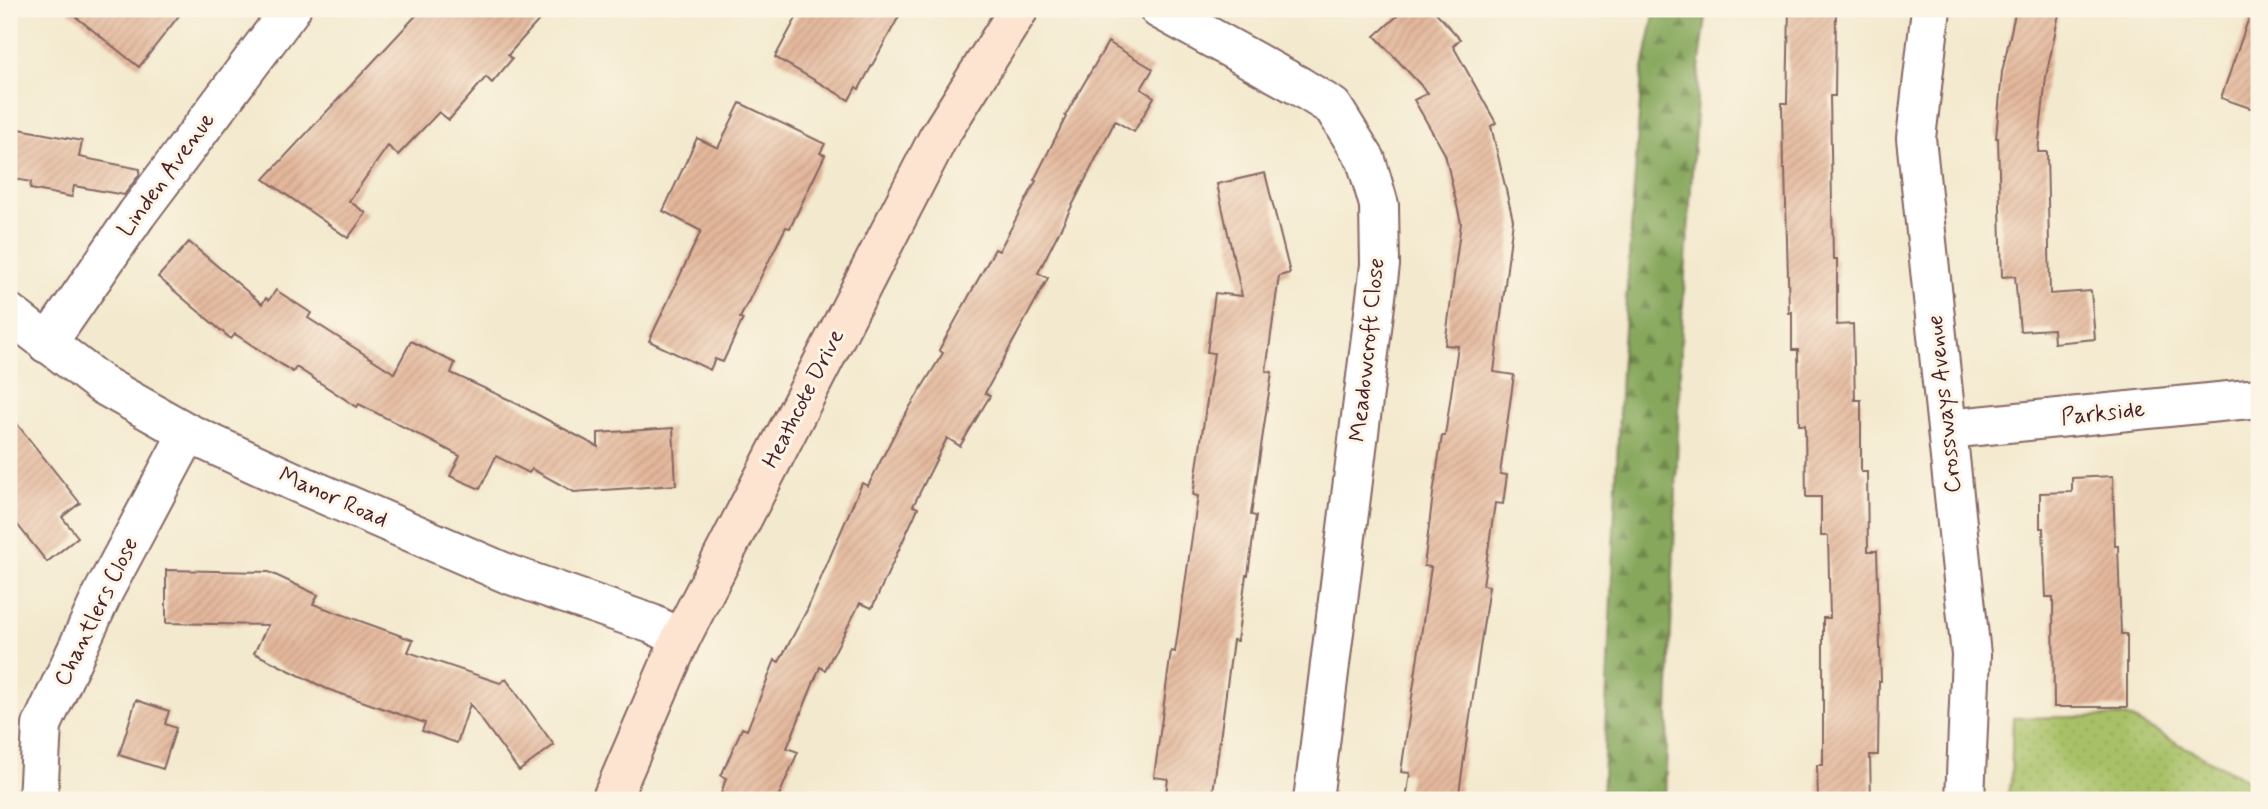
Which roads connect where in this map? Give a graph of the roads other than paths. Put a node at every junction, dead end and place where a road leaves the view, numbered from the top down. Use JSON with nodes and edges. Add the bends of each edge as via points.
{"nodes":[{"id":1,"x":291,"y":9,"type":"edge"},
{"id":2,"x":1019,"y":9,"type":"edge"},
{"id":3,"x":1160,"y":9,"type":"edge"},
{"id":4,"x":1931,"y":9,"type":"edge"},
{"id":5,"x":9,"y":313,"type":"edge"},
{"id":6,"x":47,"y":344,"type":"junction"},
{"id":7,"x":2259,"y":398,"type":"edge"},
{"id":8,"x":1947,"y":429,"type":"junction"},
{"id":9,"x":188,"y":433,"type":"junction"},
{"id":10,"x":681,"y":638,"type":"junction"},
{"id":11,"x":38,"y":800,"type":"edge"},
{"id":12,"x":611,"y":800,"type":"edge"},
{"id":13,"x":1312,"y":800,"type":"edge"},
{"id":14,"x":1965,"y":800,"type":"edge"}],
"edges":[{"from":1,"to":6,"type":"street","name":"Linden Avenue","via":[[137,214]]},
{"from":2,"to":10,"type":"street","name":"Heathcote Drive","via":[[938,138]]},
{"from":3,"to":13,"type":"street","name":"Meadowcroft Close","via":[[1333,107],[1366,160],[1379,205],[1380,265]]},
{"from":4,"to":8,"type":"street","name":"Crossways Avenue","via":[[1916,138]]},
{"from":5,"to":6,"type":"street","name":"Manor Road"},
{"from":6,"to":9,"type":"street","name":"Manor Road","via":[[101,384]]},
{"from":7,"to":8,"type":"street","name":"Parkside"},
{"from":8,"to":14,"type":"street","name":"Crossways Avenue","via":[[1971,655]]},
{"from":9,"to":10,"type":"street","name":"Manor Road","via":[[508,574]]},
{"from":9,"to":11,"type":"street","name":"Chantlers Close","via":[[104,591],[42,725]]},
{"from":10,"to":12,"type":"street","name":"Heathcote Drive"}]}
